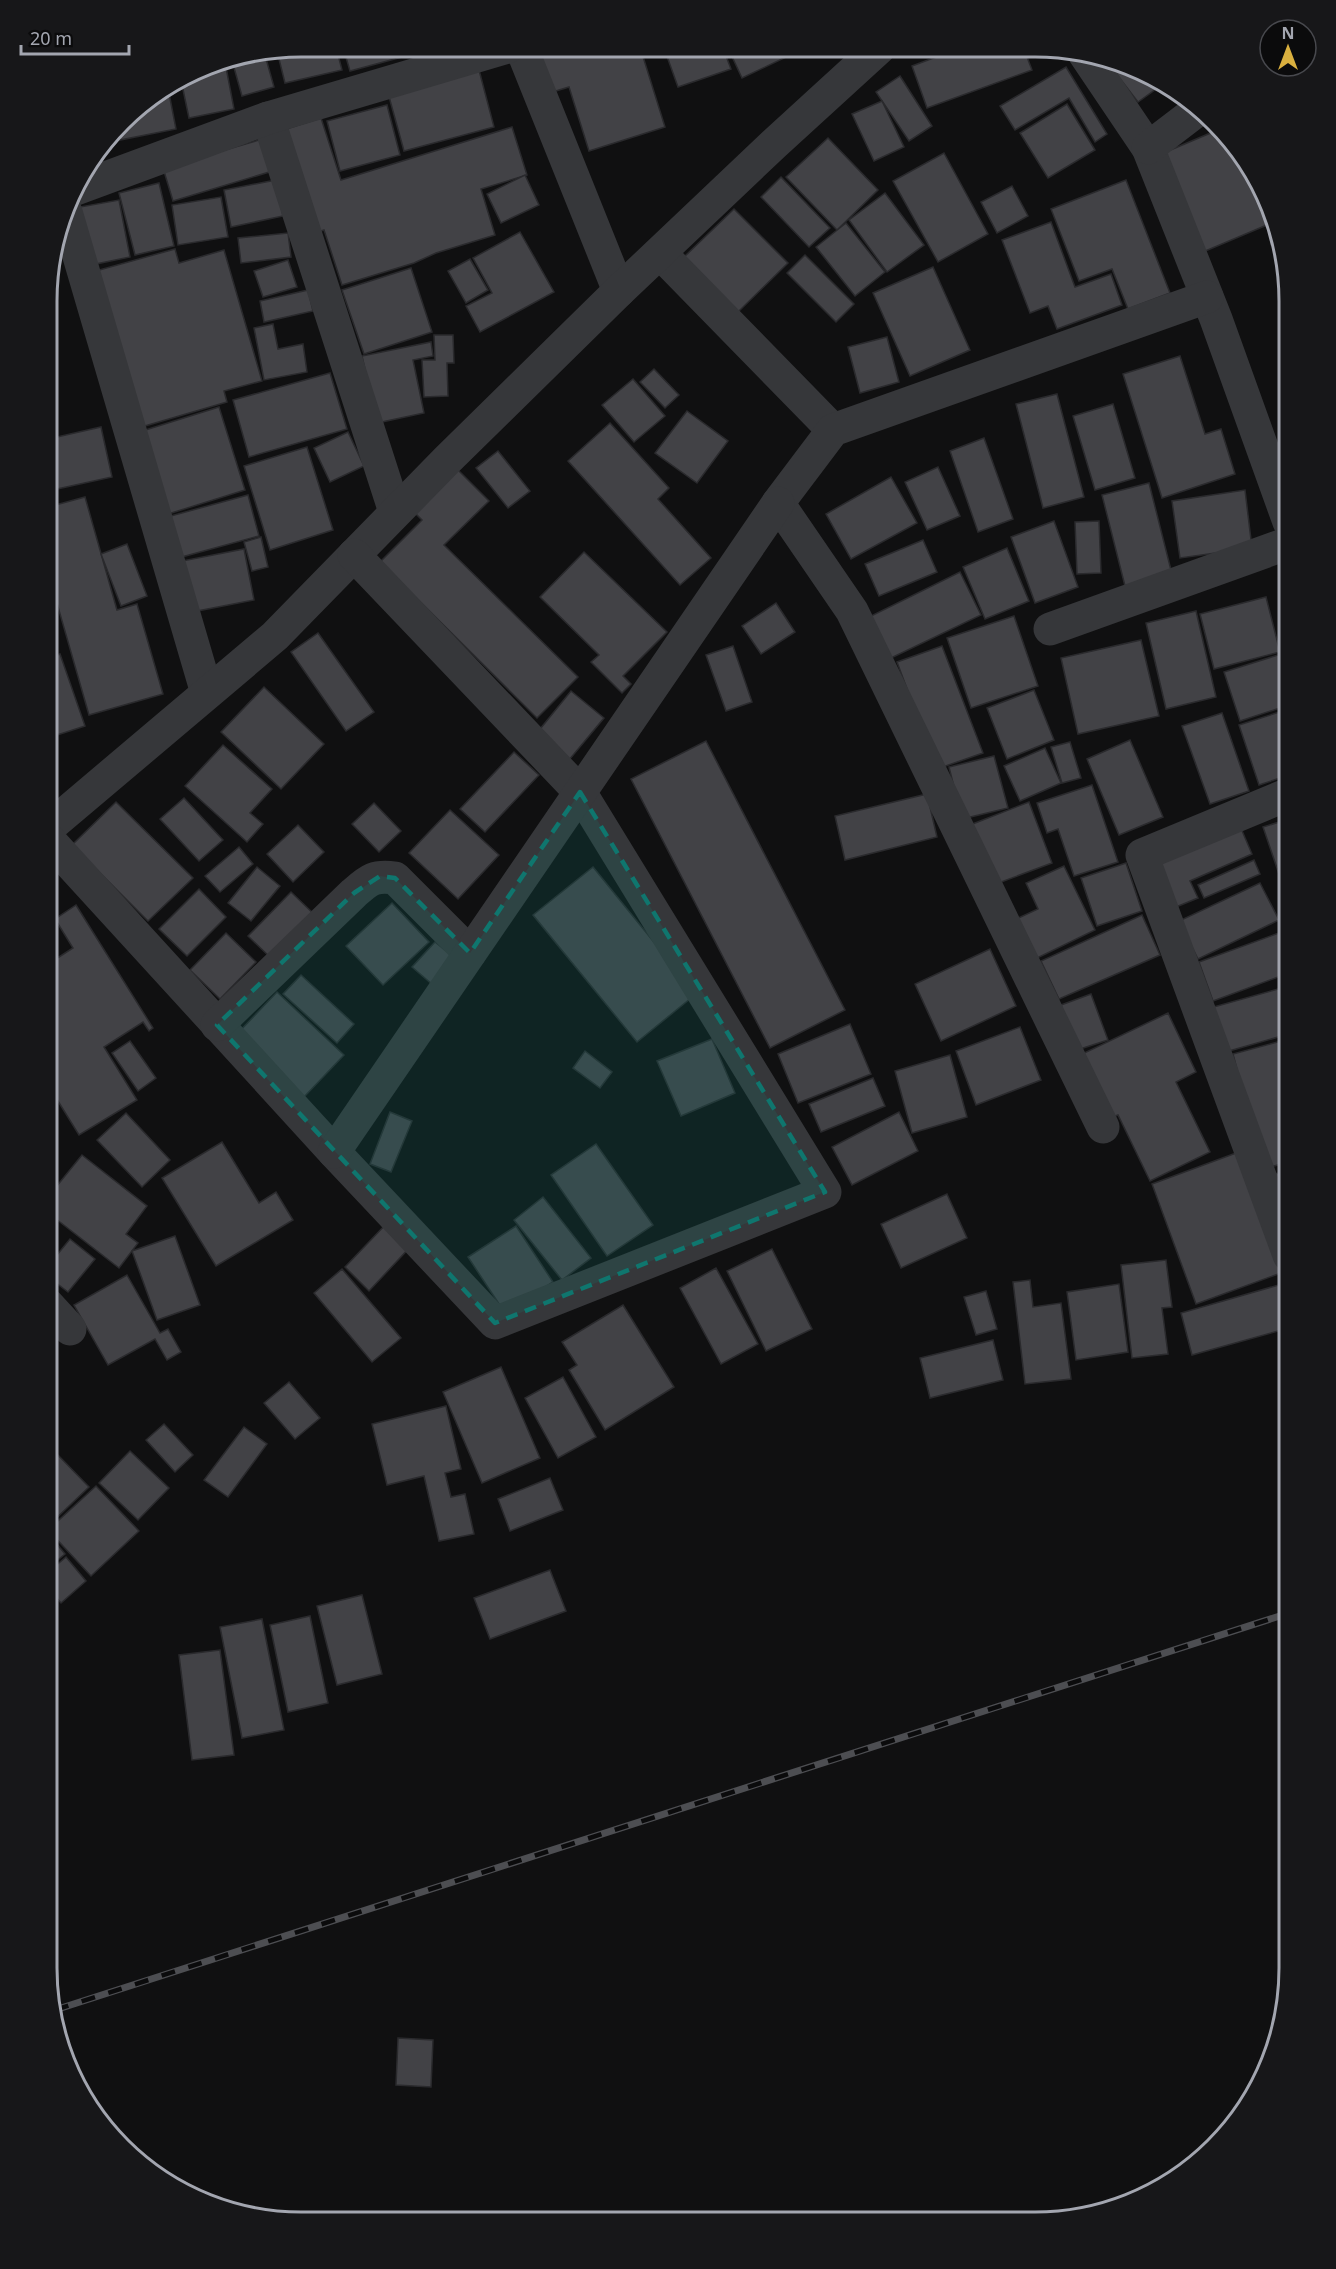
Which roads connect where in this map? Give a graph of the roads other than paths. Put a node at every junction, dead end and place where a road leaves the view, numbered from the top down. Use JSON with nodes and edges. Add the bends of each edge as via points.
{"nodes":[{"id":1,"x":474,"y":57,"type":"edge"},
{"id":2,"x":525,"y":57,"type":"edge"},
{"id":3,"x":869,"y":57,"type":"edge"},
{"id":4,"x":1091,"y":64,"type":"edge"},
{"id":5,"x":1192,"y":115,"type":"edge"},
{"id":6,"x":268,"y":118,"type":"junction"},
{"id":7,"x":1148,"y":147,"type":"junction"},
{"id":8,"x":87,"y":184,"type":"edge"},
{"id":9,"x":70,"y":224,"type":"edge"},
{"id":10,"x":660,"y":253,"type":"junction"},
{"id":11,"x":619,"y":291,"type":"junction"},
{"id":12,"x":1207,"y":297,"type":"junction"},
{"id":13,"x":833,"y":430,"type":"junction"},
{"id":14,"x":1279,"y":495,"type":"edge"},
{"id":15,"x":778,"y":503,"type":"junction"},
{"id":16,"x":395,"y":513,"type":"junction"},
{"id":17,"x":1279,"y":547,"type":"edge"},
{"id":18,"x":354,"y":555,"type":"junction"},
{"id":19,"x":1050,"y":629,"type":"dead end"},
{"id":20,"x":207,"y":693,"type":"junction"},
{"id":21,"x":580,"y":792,"type":"junction"},
{"id":22,"x":1279,"y":798,"type":"edge"},
{"id":23,"x":57,"y":820,"type":"edge"},
{"id":24,"x":57,"y":849,"type":"edge"},
{"id":25,"x":471,"y":953,"type":"junction"},
{"id":26,"x":217,"y":1025,"type":"junction"},
{"id":27,"x":1103,"y":1127,"type":"dead end"},
{"id":28,"x":334,"y":1152,"type":"junction"},
{"id":29,"x":1279,"y":1229,"type":"edge"},
{"id":30,"x":57,"y":1315,"type":"edge"},
{"id":31,"x":70,"y":1329,"type":"dead end"}],
"edges":[{"from":1,"to":6,"type":"street"},
{"from":2,"to":11,"type":"street"},
{"from":3,"to":10,"type":"street"},
{"from":4,"to":7,"type":"street"},
{"from":5,"to":7,"type":"street"},
{"from":6,"to":8,"type":"street"},
{"from":6,"to":16,"type":"street"},
{"from":7,"to":12,"type":"street"},
{"from":9,"to":20,"type":"street"},
{"from":10,"to":11,"type":"street"},
{"from":10,"to":13,"type":"street"},
{"from":11,"to":16,"type":"street"},
{"from":12,"to":13,"type":"street"},
{"from":12,"to":14,"type":"street"},
{"from":13,"to":15,"type":"street"},
{"from":15,"to":21,"type":"street"},
{"from":15,"to":27,"type":"street","via":[[852,611]]},
{"from":16,"to":18,"type":"street"},
{"from":17,"to":19,"type":"street"},
{"from":18,"to":20,"type":"street","via":[[275,636]]},
{"from":18,"to":21,"type":"street"},
{"from":20,"to":23,"type":"street"},
{"from":21,"to":25,"type":"street"},
{"from":21,"to":28,"type":"street","via":[[825,1192],[495,1323]]},
{"from":22,"to":29,"type":"street","via":[[1142,855]]},
{"from":24,"to":26,"type":"street"},
{"from":25,"to":26,"type":"street","via":[[395,878],[380,876],[354,893]]},
{"from":25,"to":28,"type":"street"},
{"from":26,"to":28,"type":"street"},
{"from":30,"to":31,"type":"street"}]}
